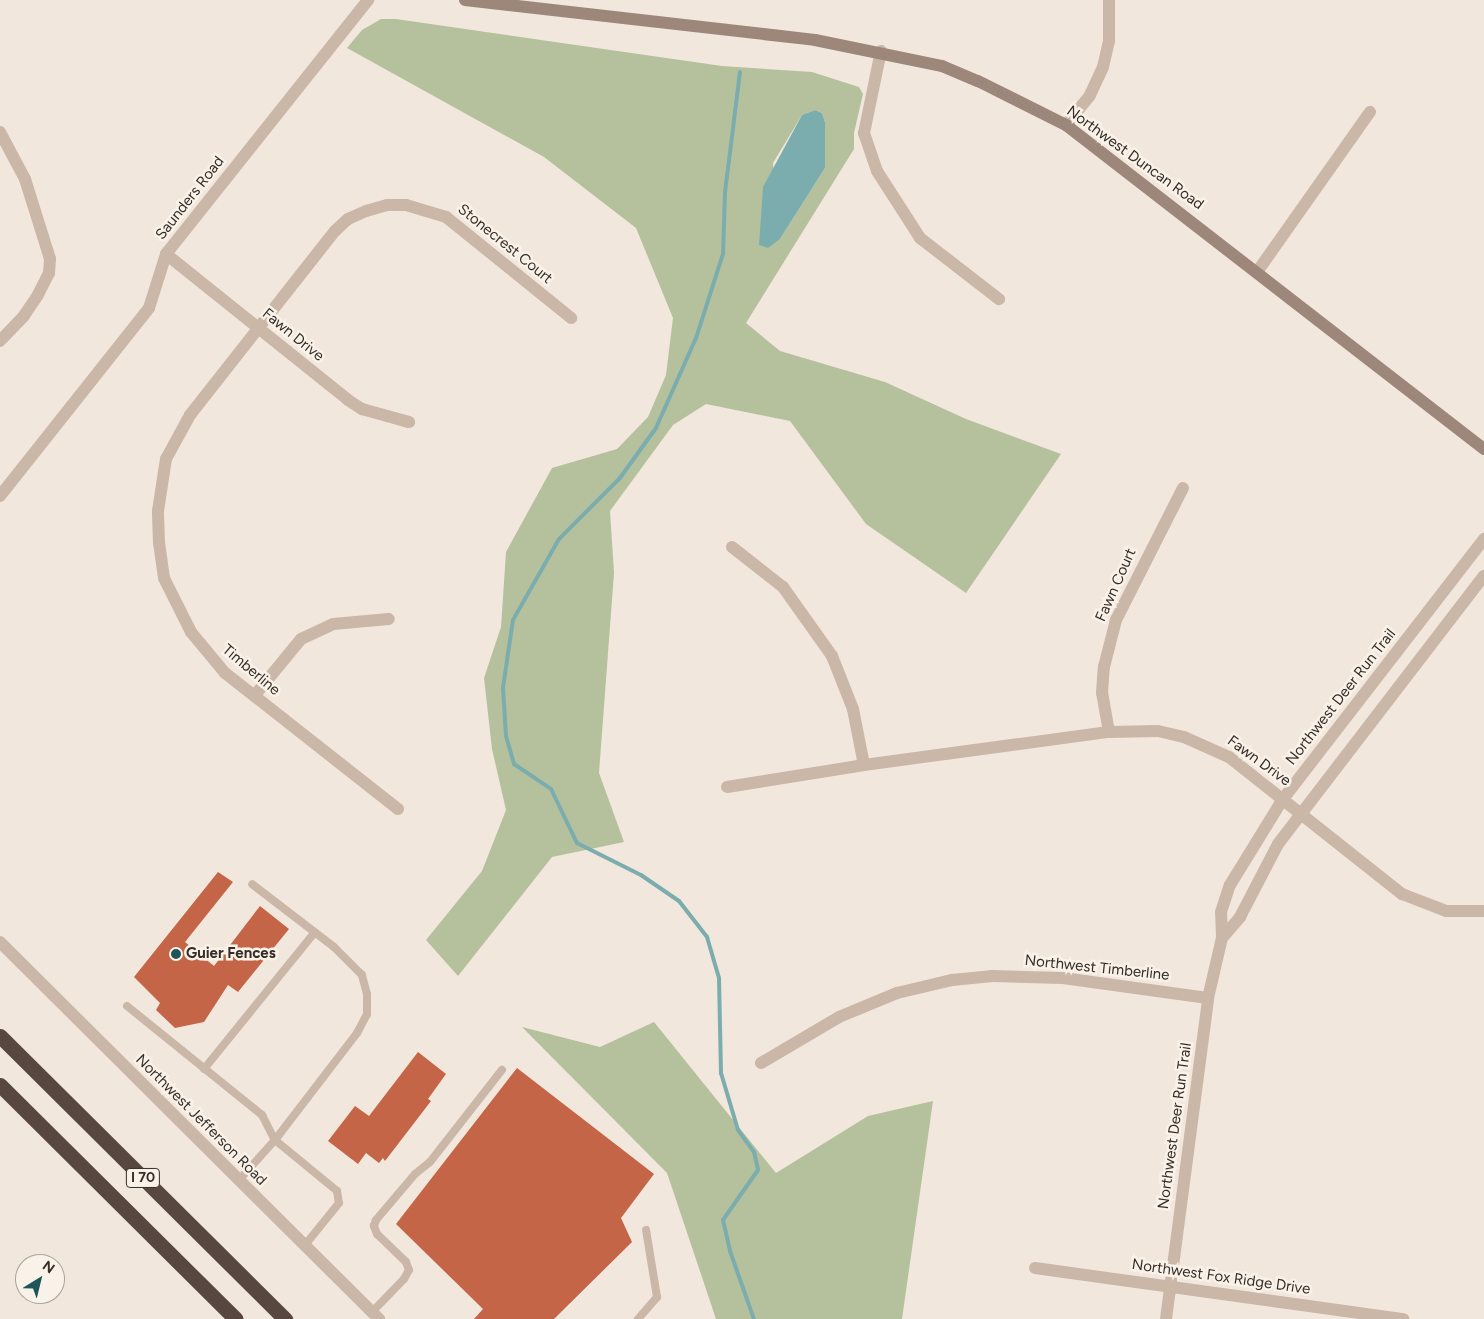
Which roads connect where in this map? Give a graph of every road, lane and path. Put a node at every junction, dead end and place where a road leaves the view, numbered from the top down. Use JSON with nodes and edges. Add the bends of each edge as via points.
{"nodes":[{"id":1,"x":368,"y":0,"type":"edge"},
{"id":2,"x":465,"y":0,"type":"edge"},
{"id":3,"x":1109,"y":0,"type":"edge"},
{"id":4,"x":881,"y":51,"type":"junction"},
{"id":5,"x":1370,"y":112,"type":"dead end"},
{"id":6,"x":1066,"y":125,"type":"junction"},
{"id":7,"x":0,"y":132,"type":"edge"},
{"id":8,"x":166,"y":254,"type":"junction"},
{"id":9,"x":1257,"y":272,"type":"junction"},
{"id":10,"x":999,"y":299,"type":"dead end"},
{"id":11,"x":571,"y":318,"type":"dead end"},
{"id":12,"x":258,"y":328,"type":"junction"},
{"id":13,"x":0,"y":341,"type":"edge"},
{"id":14,"x":409,"y":422,"type":"dead end"},
{"id":15,"x":1484,"y":450,"type":"edge"},
{"id":16,"x":1183,"y":488,"type":"dead end"},
{"id":17,"x":0,"y":496,"type":"edge"},
{"id":18,"x":1484,"y":539,"type":"edge"},
{"id":19,"x":732,"y":547,"type":"dead end"},
{"id":20,"x":1484,"y":576,"type":"edge"},
{"id":21,"x":389,"y":619,"type":"dead end"},
{"id":22,"x":1400,"y":647,"type":"junction"},
{"id":23,"x":1418,"y":661,"type":"junction"},
{"id":24,"x":254,"y":695,"type":"junction"},
{"id":25,"x":1109,"y":732,"type":"junction"},
{"id":26,"x":864,"y":764,"type":"junction"},
{"id":27,"x":727,"y":786,"type":"dead end"},
{"id":28,"x":1283,"y":799,"type":"junction"},
{"id":29,"x":398,"y":809,"type":"dead end"},
{"id":30,"x":1300,"y":813,"type":"junction"},
{"id":31,"x":252,"y":884,"type":"dead end"},
{"id":32,"x":1484,"y":911,"type":"edge"},
{"id":33,"x":315,"y":932,"type":"junction"},
{"id":34,"x":1222,"y":938,"type":"junction"},
{"id":35,"x":0,"y":942,"type":"edge"},
{"id":36,"x":1208,"y":998,"type":"junction"},
{"id":37,"x":127,"y":1006,"type":"dead end"},
{"id":38,"x":0,"y":1036,"type":"edge"},
{"id":39,"x":761,"y":1063,"type":"dead end"},
{"id":40,"x":204,"y":1069,"type":"junction"},
{"id":41,"x":502,"y":1070,"type":"dead end"},
{"id":42,"x":0,"y":1085,"type":"edge"},
{"id":43,"x":275,"y":1140,"type":"junction"},
{"id":44,"x":238,"y":1180,"type":"junction"},
{"id":45,"x":646,"y":1230,"type":"dead end"},
{"id":46,"x":305,"y":1245,"type":"junction"},
{"id":47,"x":1035,"y":1268,"type":"dead end"},
{"id":48,"x":1170,"y":1287,"type":"junction"},
{"id":49,"x":376,"y":1315,"type":"edge"},
{"id":50,"x":1395,"y":1318,"type":"edge"},
{"id":51,"x":236,"y":1319,"type":"edge"},
{"id":52,"x":286,"y":1319,"type":"edge"},
{"id":53,"x":638,"y":1319,"type":"edge"},
{"id":54,"x":1166,"y":1319,"type":"edge"}],
"edges":[{"from":1,"to":8,"type":"street","name":"Saunders Road"},
{"from":2,"to":4,"type":"street","name":"Northwest Duncan Road","via":[[815,40]]},
{"from":3,"to":6,"type":"street","via":[[1109,41],[1103,67],[1090,95]]},
{"from":4,"to":6,"type":"street","name":"Northwest Duncan Road","via":[[942,66],[1026,103]]},
{"from":4,"to":10,"type":"street","via":[[864,133],[877,171],[920,238]]},
{"from":5,"to":9,"type":"street"},
{"from":6,"to":9,"type":"street","name":"Northwest Duncan Road"},
{"from":7,"to":13,"type":"street","via":[[25,179],[50,259],[49,273],[38,295],[24,316]]},
{"from":8,"to":12,"type":"street","name":"Fawn Drive"},
{"from":8,"to":17,"type":"street","name":"Saunders Road","via":[[150,308]]},
{"from":9,"to":15,"type":"street","name":"Northwest Duncan Road"},
{"from":11,"to":12,"type":"street","name":"Stonecrest Court","via":[[446,217],[425,208],[387,205],[348,219],[334,231]]},
{"from":12,"to":14,"type":"street","name":"Fawn Drive","via":[[362,409]]},
{"from":12,"to":24,"type":"street","name":"Timberline","via":[[177,435],[166,459],[158,511],[164,578],[176,606],[203,650]]},
{"from":16,"to":25,"type":"street","name":"Fawn Court","via":[[1116,620],[1104,667],[1102,694]]},
{"from":18,"to":22,"type":"street","name":"Northwest Deer Run Trail"},
{"from":19,"to":26,"type":"street","via":[[783,587],[832,656],[853,709]]},
{"from":20,"to":23,"type":"street","name":"Northwest Deer Run Trail"},
{"from":21,"to":24,"type":"street","via":[[333,624],[301,639]]},
{"from":22,"to":23,"type":"street"},
{"from":22,"to":28,"type":"street","name":"Northwest Deer Run Trail"},
{"from":23,"to":30,"type":"street","name":"Northwest Deer Run Trail"},
{"from":24,"to":29,"type":"street","name":"Timberline"},
{"from":25,"to":26,"type":"street","name":"Fawn Drive"},
{"from":25,"to":28,"type":"street","name":"Fawn Drive","via":[[1158,731],[1211,747]]},
{"from":26,"to":27,"type":"street","name":"Fawn Drive"},
{"from":28,"to":30,"type":"street","name":"Fawn Drive"},
{"from":28,"to":34,"type":"street","name":"Northwest Deer Run Trail","via":[[1230,885],[1221,912]]},
{"from":30,"to":32,"type":"street","name":"Fawn Drive","via":[[1402,894],[1446,911]]},
{"from":30,"to":34,"type":"street","name":"Northwest Deer Run Trail","via":[[1278,844],[1240,917]]},
{"from":31,"to":33,"type":"lane"},
{"from":33,"to":40,"type":"lane"},
{"from":33,"to":43,"type":"lane","via":[[362,975],[367,994],[367,1014],[357,1033]]},
{"from":34,"to":36,"type":"street","name":"Northwest Deer Run Trail"},
{"from":35,"to":44,"type":"street","name":"Northwest Jefferson Road"},
{"from":36,"to":39,"type":"street","name":"Northwest Timberline","via":[[1064,978],[993,976],[952,980],[897,993],[839,1017]]},
{"from":36,"to":48,"type":"street","name":"Northwest Deer Run Trail"},
{"from":37,"to":40,"type":"lane"},
{"from":38,"to":52,"type":"highway","number":"I 70"},
{"from":40,"to":43,"type":"lane","via":[[262,1115]]},
{"from":41,"to":49,"type":"lane","via":[[430,1162],[415,1174],[376,1220],[377,1234],[406,1262],[408,1270]]},
{"from":42,"to":51,"type":"highway","number":"I 70"},
{"from":43,"to":44,"type":"lane"},
{"from":43,"to":46,"type":"lane","via":[[340,1196],[339,1203]]},
{"from":44,"to":46,"type":"street","name":"Northwest Jefferson Road"},
{"from":45,"to":53,"type":"lane","via":[[657,1297]]},
{"from":46,"to":49,"type":"street","name":"Northwest Jefferson Road"},
{"from":47,"to":48,"type":"street","name":"Northwest Fox Ridge Drive"},
{"from":48,"to":50,"type":"street","name":"Northwest Fox Ridge Drive"},
{"from":48,"to":54,"type":"street","name":"Northwest Deer Run Trail"}]}
